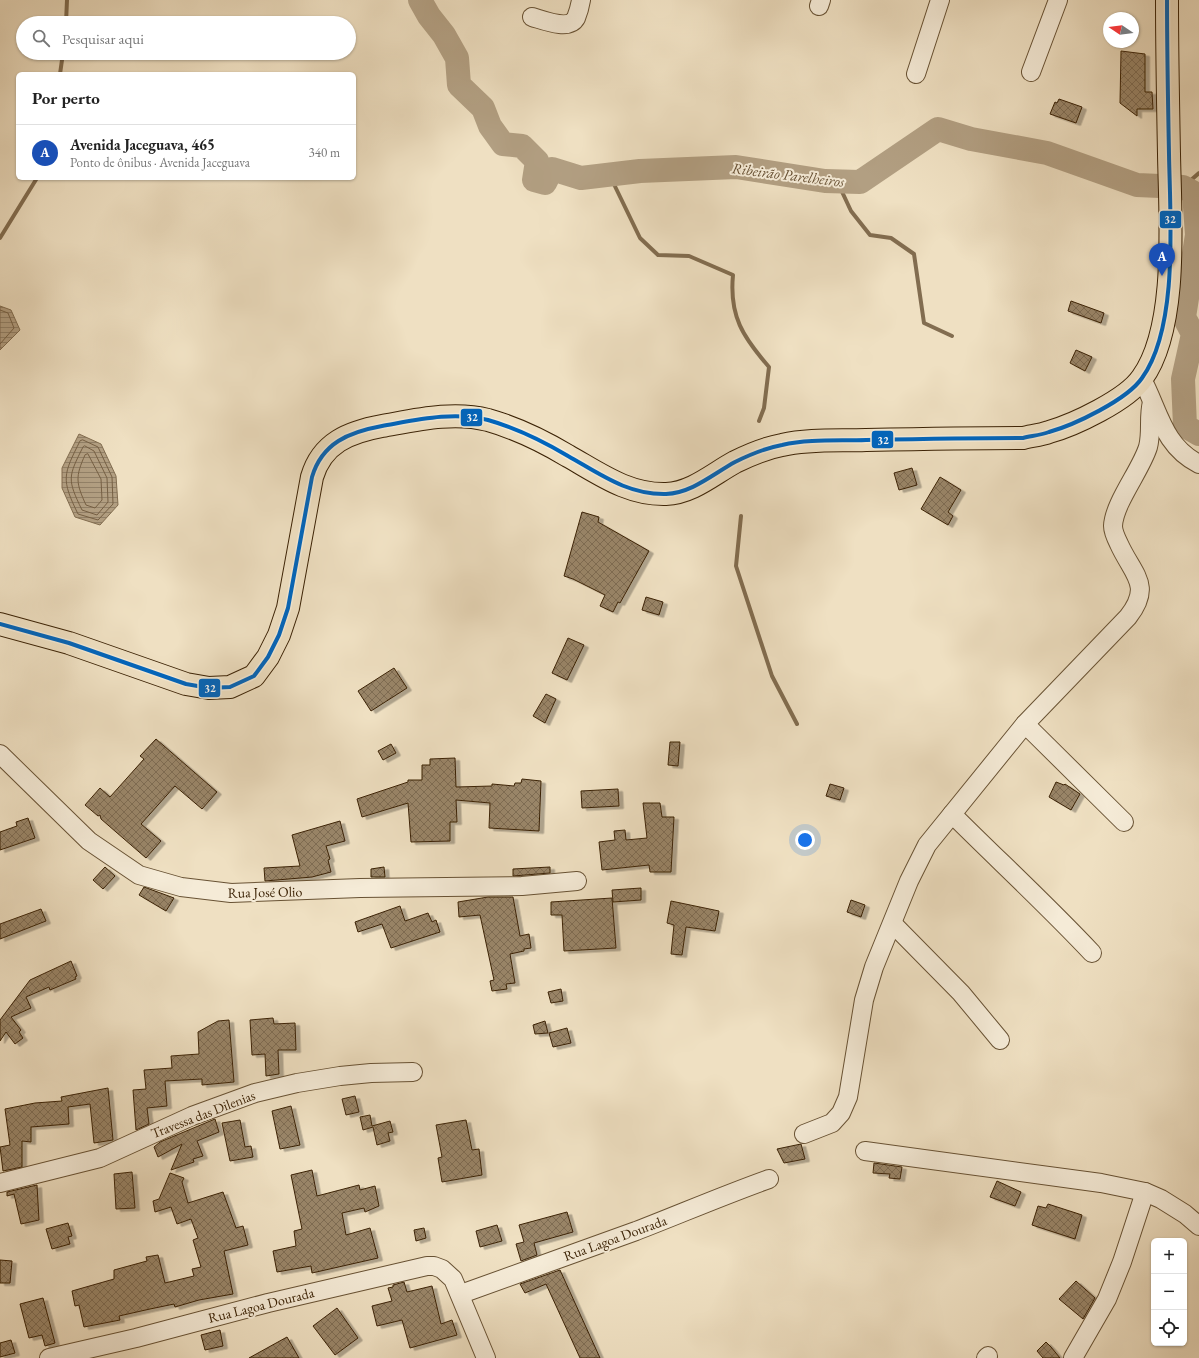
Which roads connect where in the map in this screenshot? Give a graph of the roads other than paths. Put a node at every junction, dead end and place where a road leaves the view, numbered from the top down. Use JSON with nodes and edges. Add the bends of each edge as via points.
{"nodes":[{"id":1,"x":581,"y":0,"type":"edge"},
{"id":2,"x":940,"y":0,"type":"edge"},
{"id":3,"x":1058,"y":0,"type":"edge"},
{"id":4,"x":1167,"y":0,"type":"edge"},
{"id":5,"x":532,"y":17,"type":"dead end"},
{"id":6,"x":1031,"y":72,"type":"dead end"},
{"id":7,"x":916,"y":74,"type":"dead end"},
{"id":8,"x":1142,"y":379,"type":"junction"},
{"id":9,"x":1152,"y":402,"type":"junction"},
{"id":10,"x":1199,"y":464,"type":"edge"},
{"id":11,"x":0,"y":624,"type":"edge"},
{"id":12,"x":1025,"y":724,"type":"junction"},
{"id":13,"x":0,"y":754,"type":"edge"},
{"id":14,"x":952,"y":814,"type":"junction"},
{"id":15,"x":1124,"y":822,"type":"dead end"},
{"id":16,"x":577,"y":881,"type":"dead end"},
{"id":17,"x":893,"y":924,"type":"junction"},
{"id":18,"x":1092,"y":953,"type":"dead end"},
{"id":19,"x":1000,"y":1040,"type":"dead end"},
{"id":20,"x":413,"y":1072,"type":"dead end"},
{"id":21,"x":804,"y":1134,"type":"dead end"},
{"id":22,"x":865,"y":1151,"type":"dead end"},
{"id":23,"x":769,"y":1179,"type":"dead end"},
{"id":24,"x":0,"y":1183,"type":"edge"},
{"id":25,"x":1145,"y":1192,"type":"junction"},
{"id":26,"x":1199,"y":1226,"type":"edge"},
{"id":27,"x":461,"y":1294,"type":"junction"},
{"id":28,"x":49,"y":1358,"type":"edge"},
{"id":29,"x":486,"y":1358,"type":"edge"},
{"id":30,"x":1073,"y":1358,"type":"edge"}],
"edges":[{"from":1,"to":5,"type":"street","via":[[575,19],[570,24],[564,25]]},
{"from":2,"to":7,"type":"street"},
{"from":3,"to":6,"type":"street"},
{"from":4,"to":8,"type":"main road","via":[[1169,269],[1166,317],[1156,354]]},
{"from":8,"to":9,"type":"street"},
{"from":8,"to":11,"type":"main road","via":[[1112,403],[1049,432],[1023,438],[832,440],[780,445],[736,462],[705,481],[668,494],[630,490],[528,435],[486,420],[460,416],[436,417],[376,427],[342,438],[321,455],[316,463],[288,608],[279,635],[268,657],[254,676],[230,687],[209,688],[186,684],[69,643]]},
{"from":9,"to":10,"type":"street","via":[[1174,445],[1186,458]]},
{"from":9,"to":12,"type":"street","via":[[1148,448],[1113,526],[1123,554],[1140,584],[1141,594],[1137,606]]},
{"from":12,"to":14,"type":"street"},
{"from":12,"to":15,"type":"street"},
{"from":13,"to":16,"type":"street","name":"Rua José Olio","via":[[89,841],[139,875],[181,887],[231,893],[515,886]]},
{"from":14,"to":17,"type":"street","via":[[927,845],[909,881]]},
{"from":14,"to":18,"type":"street"},
{"from":17,"to":19,"type":"street","via":[[961,993]]},
{"from":17,"to":21,"type":"street","via":[[874,967],[864,1000],[848,1097],[841,1113],[832,1123]]},
{"from":20,"to":24,"type":"street","name":"Travessa das Dilenias","via":[[340,1076],[255,1093],[192,1116],[100,1158]]},
{"from":22,"to":25,"type":"street"},
{"from":23,"to":27,"type":"street","name":"Rua Lagoa Dourada","via":[[636,1231]]},
{"from":25,"to":26,"type":"street","via":[[1185,1214]]},
{"from":25,"to":30,"type":"street","via":[[1107,1299]]},
{"from":27,"to":28,"type":"street","name":"Rua Lagoa Dourada","via":[[453,1279],[442,1269],[426,1266]]},
{"from":27,"to":29,"type":"street","name":"Rua Lagoa Dourada"}]}
